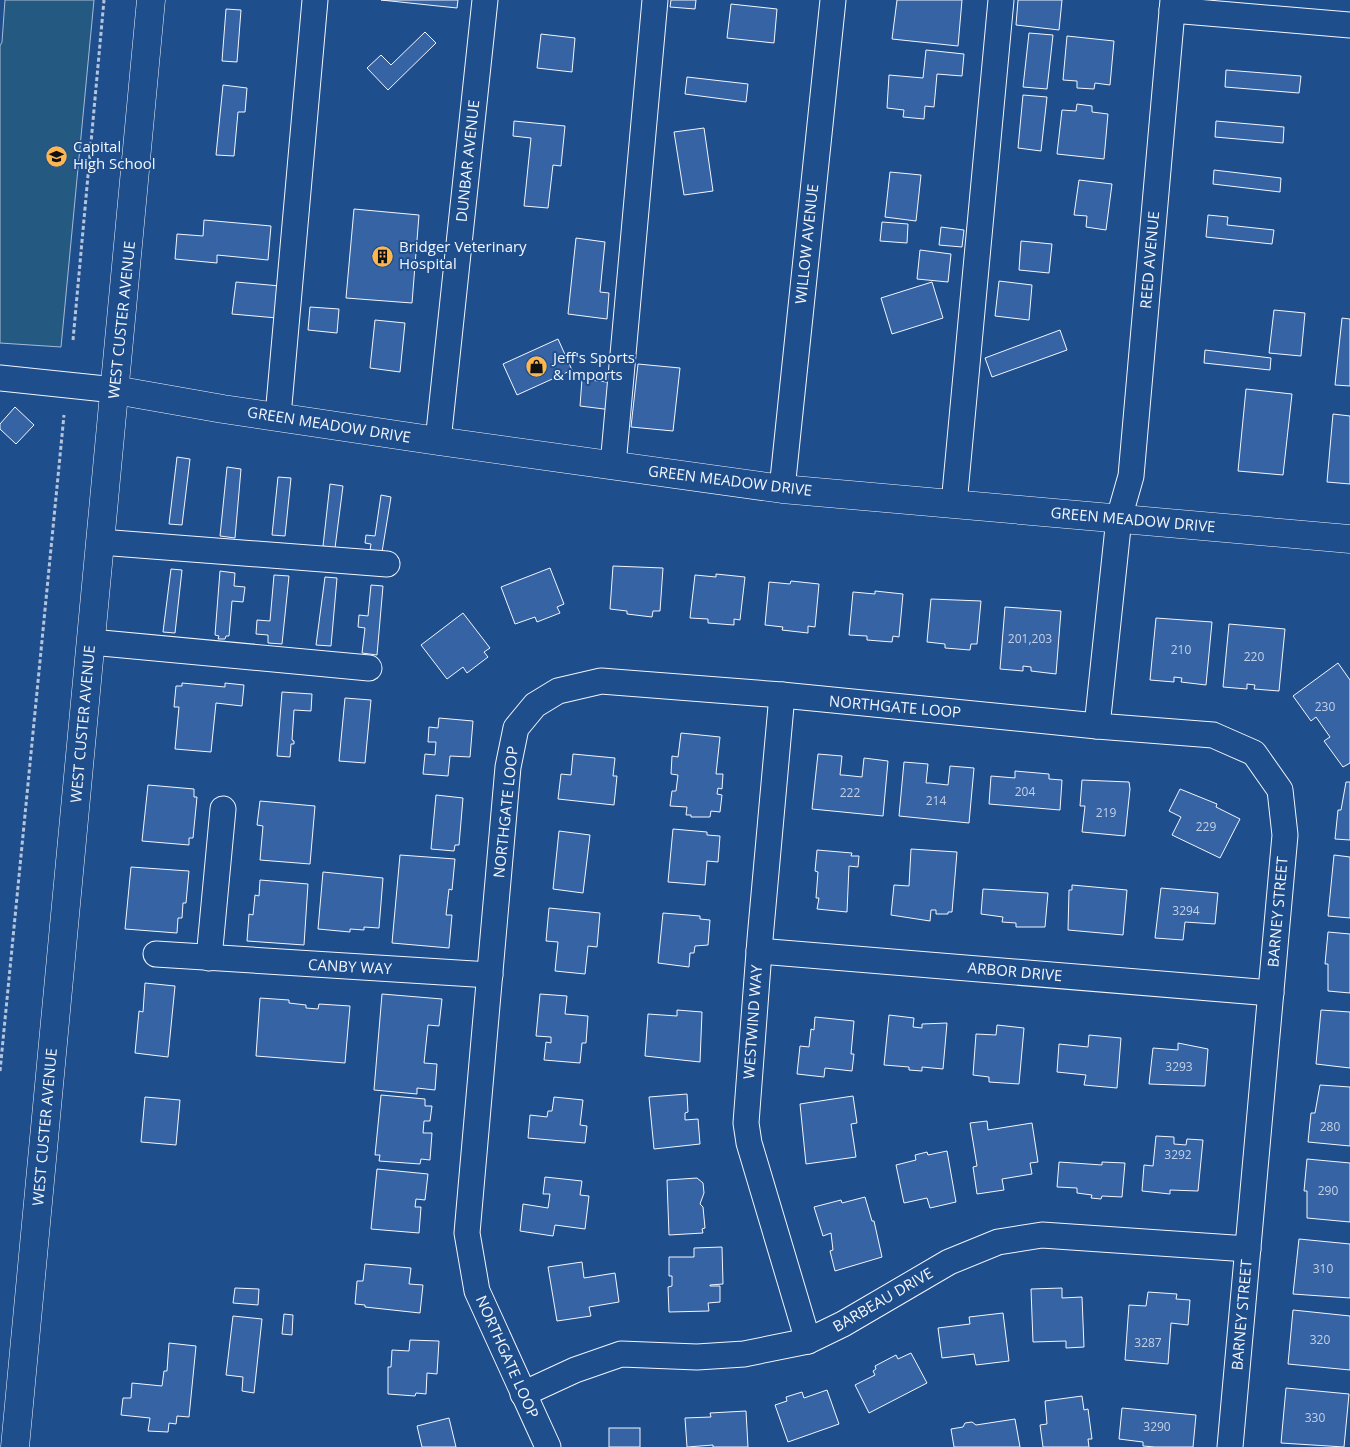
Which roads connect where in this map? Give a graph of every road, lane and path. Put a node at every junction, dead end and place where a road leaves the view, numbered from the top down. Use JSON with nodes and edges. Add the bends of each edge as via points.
{"nodes":[{"id":1,"x":104,"y":0,"type":"edge"},
{"id":2,"x":151,"y":0,"type":"edge"},
{"id":3,"x":315,"y":0,"type":"edge"},
{"id":4,"x":485,"y":0,"type":"edge"},
{"id":5,"x":655,"y":0,"type":"edge"},
{"id":6,"x":833,"y":0,"type":"edge"},
{"id":7,"x":1001,"y":0,"type":"edge"},
{"id":8,"x":1173,"y":5,"type":"edge"},
{"id":9,"x":1350,"y":24,"type":"edge"},
{"id":10,"x":73,"y":340,"type":"dead end"},
{"id":11,"x":0,"y":378,"type":"edge"},
{"id":12,"x":115,"y":390,"type":"junction"},
{"id":13,"x":64,"y":415,"type":"dead end"},
{"id":14,"x":278,"y":416,"type":"junction"},
{"id":15,"x":438,"y":441,"type":"junction"},
{"id":16,"x":613,"y":465,"type":"junction"},
{"id":17,"x":782,"y":489,"type":"junction"},
{"id":18,"x":954,"y":504,"type":"junction"},
{"id":19,"x":1119,"y":518,"type":"junction"},
{"id":20,"x":1350,"y":539,"type":"edge"},
{"id":21,"x":100,"y":542,"type":"junction"},
{"id":22,"x":387,"y":564,"type":"dead end"},
{"id":23,"x":91,"y":642,"type":"junction"},
{"id":24,"x":369,"y":668,"type":"dead end"},
{"id":25,"x":782,"y":696,"type":"junction"},
{"id":26,"x":1097,"y":726,"type":"junction"},
{"id":27,"x":223,"y":809,"type":"dead end"},
{"id":28,"x":759,"y":950,"type":"junction"},
{"id":29,"x":156,"y":954,"type":"dead end"},
{"id":30,"x":209,"y":958,"type":"junction"},
{"id":31,"x":490,"y":975,"type":"junction"},
{"id":32,"x":1271,"y":993,"type":"junction"},
{"id":33,"x":0,"y":1070,"type":"edge"},
{"id":34,"x":1248,"y":1249,"type":"junction"},
{"id":35,"x":808,"y":1341,"type":"junction"},
{"id":36,"x":523,"y":1394,"type":"junction"},
{"id":37,"x":15,"y":1447,"type":"edge"},
{"id":38,"x":548,"y":1447,"type":"edge"},
{"id":39,"x":1230,"y":1447,"type":"edge"}],
"edges":[{"from":1,"to":10,"type":"path"},
{"from":2,"to":12,"type":"main road","name":"WEST CUSTER AVENUE"},
{"from":3,"to":14,"type":"street"},
{"from":4,"to":15,"type":"street","name":"DUNBAR AVENUE"},
{"from":5,"to":16,"type":"street"},
{"from":6,"to":17,"type":"street","name":"WILLOW AVENUE"},
{"from":7,"to":18,"type":"street"},
{"from":8,"to":9,"type":"street"},
{"from":8,"to":19,"type":"street","name":"REED AVENUE","via":[[1131,476]]},
{"from":11,"to":12,"type":"street"},
{"from":12,"to":14,"type":"main road","name":"GREEN MEADOW DRIVE"},
{"from":12,"to":21,"type":"main road","name":"WEST CUSTER AVENUE"},
{"from":13,"to":33,"type":"path"},
{"from":14,"to":15,"type":"main road","name":"GREEN MEADOW DRIVE"},
{"from":15,"to":16,"type":"main road","name":"GREEN MEADOW DRIVE"},
{"from":16,"to":17,"type":"main road","name":"GREEN MEADOW DRIVE"},
{"from":17,"to":18,"type":"main road","name":"GREEN MEADOW DRIVE"},
{"from":18,"to":19,"type":"main road","name":"GREEN MEADOW DRIVE"},
{"from":19,"to":20,"type":"main road","name":"GREEN MEADOW DRIVE"},
{"from":19,"to":26,"type":"street"},
{"from":21,"to":22,"type":"street"},
{"from":21,"to":23,"type":"main road","name":"WEST CUSTER AVENUE"},
{"from":23,"to":24,"type":"street"},
{"from":23,"to":37,"type":"main road","name":"WEST CUSTER AVENUE"},
{"from":25,"to":26,"type":"street","name":"NORTHGATE LOOP"},
{"from":25,"to":28,"type":"street","name":"WESTWIND WAY"},
{"from":25,"to":31,"type":"street","name":"NORTHGATE LOOP","via":[[600,681],[558,691],[535,706],[516,728],[509,762]]},
{"from":26,"to":32,"type":"street","name":"BARNEY STREET","via":[[1213,736],[1254,753],[1280,790],[1285,835]]},
{"from":27,"to":30,"type":"street"},
{"from":28,"to":32,"type":"street","name":"ARBOR DRIVE"},
{"from":28,"to":35,"type":"street","name":"WESTWIND WAY","via":[[747,1132]]},
{"from":29,"to":30,"type":"street","name":"CANBY WAY"},
{"from":30,"to":31,"type":"street","name":"CANBY WAY"},
{"from":31,"to":36,"type":"street","name":"NORTHGATE LOOP","via":[[467,1233],[477,1291]]},
{"from":32,"to":34,"type":"street","name":"BARNEY STREET"},
{"from":34,"to":35,"type":"street","name":"BARBEAU DRIVE","via":[[1042,1235],[998,1242],[949,1262]]},
{"from":34,"to":39,"type":"street","name":"BARNEY STREET"},
{"from":35,"to":36,"type":"street","name":"BARBEAU DRIVE","via":[[744,1354],[697,1357],[621,1354],[575,1370]]},
{"from":36,"to":38,"type":"street","name":"NORTHGATE LOOP"}]}
